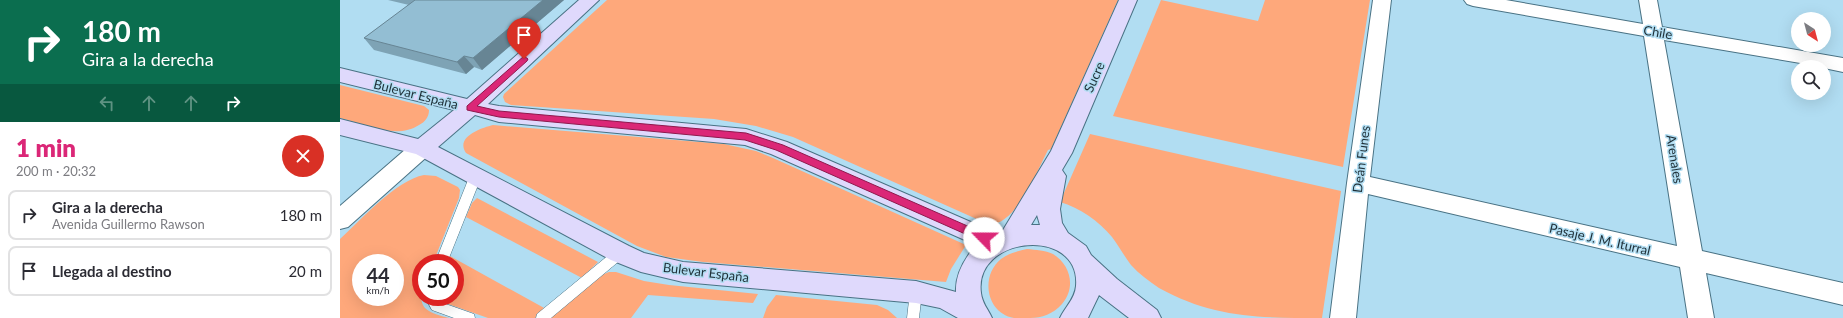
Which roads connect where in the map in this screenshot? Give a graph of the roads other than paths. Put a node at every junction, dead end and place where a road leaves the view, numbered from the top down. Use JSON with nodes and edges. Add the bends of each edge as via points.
{"nodes":[{"id":1,"x":590,"y":0,"type":"edge"},
{"id":2,"x":1128,"y":0,"type":"edge"},
{"id":3,"x":1382,"y":0,"type":"edge"},
{"id":4,"x":1473,"y":0,"type":"edge"},
{"id":5,"x":1648,"y":0,"type":"edge"},
{"id":6,"x":1654,"y":31,"type":"junction"},
{"id":7,"x":1843,"y":65,"type":"edge"},
{"id":8,"x":340,"y":75,"type":"edge"},
{"id":9,"x":470,"y":108,"type":"junction"},
{"id":10,"x":340,"y":127,"type":"edge"},
{"id":11,"x":422,"y":148,"type":"junction"},
{"id":12,"x":1061,"y":154,"type":"junction"},
{"id":13,"x":476,"y":175,"type":"junction"},
{"id":14,"x":1358,"y":183,"type":"junction"},
{"id":15,"x":340,"y":220,"type":"edge"},
{"id":16,"x":1004,"y":240,"type":"junction"},
{"id":17,"x":1059,"y":240,"type":"junction"},
{"id":18,"x":620,"y":253,"type":"junction"},
{"id":19,"x":445,"y":254,"type":"edge"},
{"id":20,"x":1691,"y":259,"type":"junction"},
{"id":21,"x":1084,"y":263,"type":"junction"},
{"id":22,"x":916,"y":292,"type":"junction"},
{"id":23,"x":1843,"y":294,"type":"edge"},
{"id":24,"x":436,"y":306,"type":"edge"},
{"id":25,"x":978,"y":317,"type":"edge"},
{"id":26,"x":469,"y":318,"type":"edge"},
{"id":27,"x":542,"y":318,"type":"edge"},
{"id":28,"x":913,"y":318,"type":"edge"},
{"id":29,"x":1073,"y":318,"type":"edge"},
{"id":30,"x":1148,"y":318,"type":"edge"},
{"id":31,"x":1343,"y":318,"type":"edge"},
{"id":32,"x":1701,"y":318,"type":"edge"}],
"edges":[{"from":1,"to":9,"type":"main road"},
{"from":2,"to":12,"type":"main road","name":"Sucre"},
{"from":3,"to":14,"type":"street","name":"Deán Funes"},
{"from":4,"to":6,"type":"street","name":"Chile"},
{"from":5,"to":6,"type":"street","name":"Arenales"},
{"from":6,"to":7,"type":"street","name":"Chile"},
{"from":6,"to":20,"type":"street","name":"Arenales"},
{"from":8,"to":9,"type":"main road","name":"Bulevar España"},
{"from":9,"to":11,"type":"main road"},
{"from":9,"to":16,"type":"main road","name":"Bulevar España","via":[[499,114],[746,137],[780,148],[973,234]]},
{"from":10,"to":11,"type":"main road","name":"Bulevar España"},
{"from":11,"to":13,"type":"main road","name":"Bulevar España"},
{"from":11,"to":15,"type":"street"},
{"from":12,"to":16,"type":"main road","name":"Sucre"},
{"from":12,"to":17,"type":"main road","name":"Sucre","via":[[1047,209],[1050,225]]},
{"from":13,"to":18,"type":"main road","name":"Bulevar España"},
{"from":13,"to":19,"type":"lane"},
{"from":14,"to":20,"type":"street","name":"Pasaje J. M. Iturral"},
{"from":14,"to":31,"type":"street","name":"Deán Funes"},
{"from":16,"to":17,"type":"main road","via":[[1034,234]]},
{"from":16,"to":25,"type":"main road","via":[[984,252],[975,263],[969,277],[967,290],[970,304]]},
{"from":17,"to":21,"type":"main road","via":[[1074,249]]},
{"from":18,"to":22,"type":"main road","name":"Bulevar España","via":[[641,262],[683,272]]},
{"from":18,"to":27,"type":"lane"},
{"from":20,"to":23,"type":"street","name":"Pasaje J. M. Iturral"},
{"from":20,"to":32,"type":"street","name":"Arenales"},
{"from":21,"to":29,"type":"main road","via":[[1089,279],[1088,295]]},
{"from":21,"to":30,"type":"main road","via":[[1108,287]]},
{"from":22,"to":25,"type":"main road","name":"Bulevar España","via":[[956,302]]},
{"from":22,"to":28,"type":"lane"},
{"from":24,"to":26,"type":"lane"}]}
